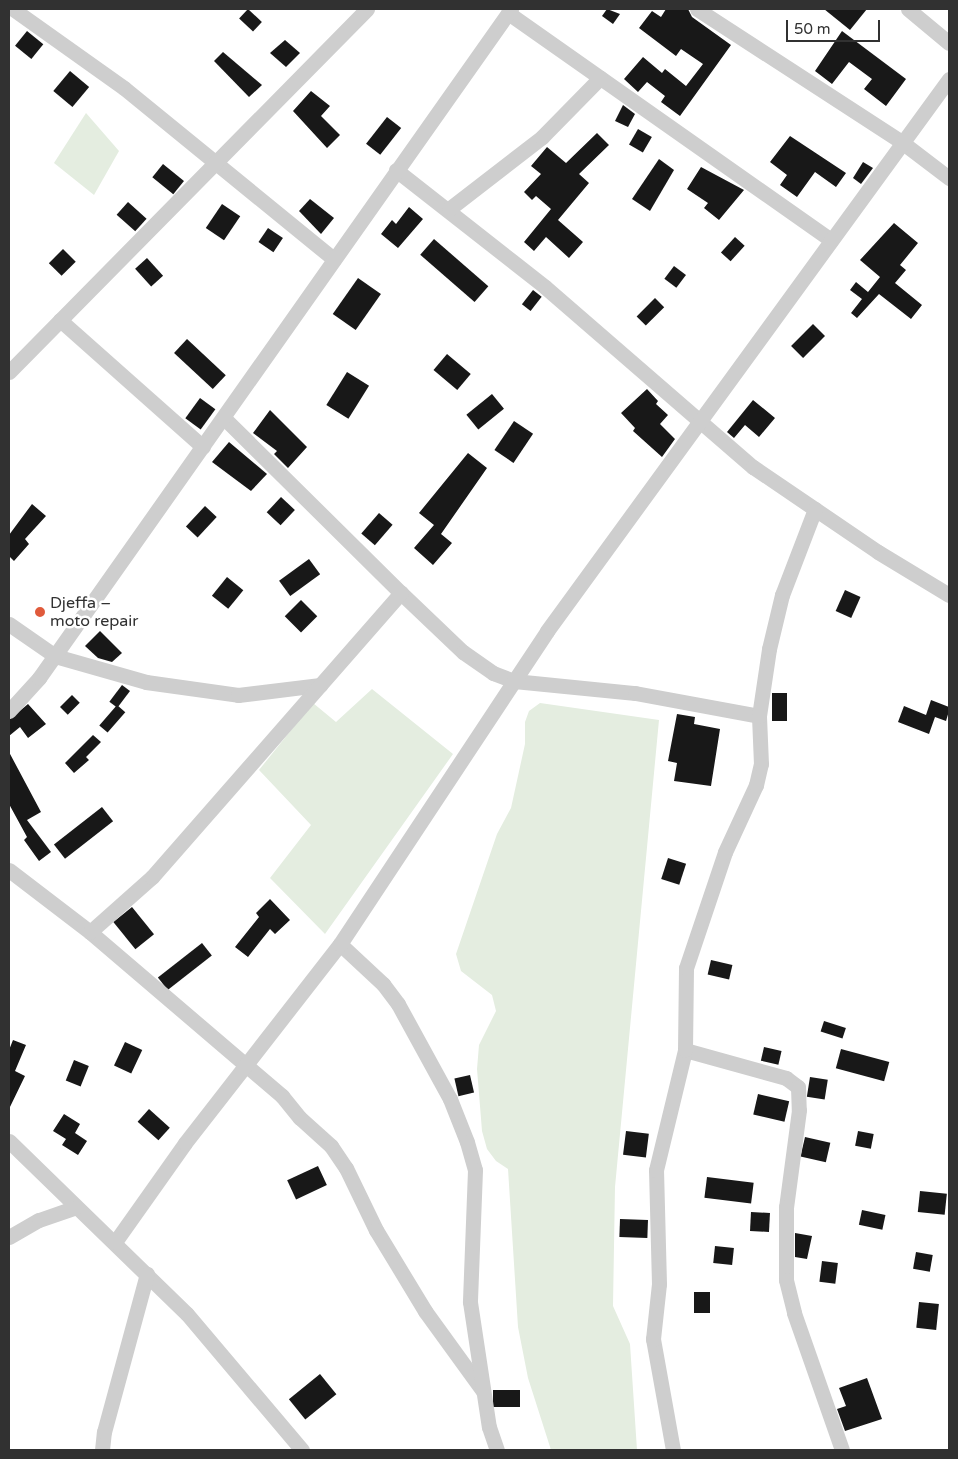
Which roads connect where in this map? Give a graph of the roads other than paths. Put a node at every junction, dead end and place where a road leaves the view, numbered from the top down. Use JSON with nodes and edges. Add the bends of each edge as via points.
{"nodes":[{"id":1,"x":12,"y":9,"type":"edge"},
{"id":2,"x":367,"y":9,"type":"edge"},
{"id":3,"x":697,"y":9,"type":"edge"},
{"id":4,"x":908,"y":9,"type":"edge"},
{"id":5,"x":510,"y":11,"type":"edge"},
{"id":6,"x":949,"y":43,"type":"edge"},
{"id":7,"x":600,"y":78,"type":"junction"},
{"id":8,"x":949,"y":79,"type":"edge"},
{"id":9,"x":903,"y":143,"type":"junction"},
{"id":10,"x":214,"y":162,"type":"junction"},
{"id":11,"x":396,"y":170,"type":"junction"},
{"id":12,"x":949,"y":178,"type":"edge"},
{"id":13,"x":449,"y":209,"type":"junction"},
{"id":14,"x":831,"y":240,"type":"junction"},
{"id":15,"x":334,"y":260,"type":"junction"},
{"id":16,"x":60,"y":320,"type":"junction"},
{"id":17,"x":9,"y":372,"type":"edge"},
{"id":18,"x":224,"y":418,"type":"junction"},
{"id":19,"x":699,"y":423,"type":"junction"},
{"id":20,"x":203,"y":447,"type":"junction"},
{"id":21,"x":815,"y":509,"type":"junction"},
{"id":22,"x":401,"y":593,"type":"junction"},
{"id":23,"x":949,"y":595,"type":"edge"},
{"id":24,"x":9,"y":624,"type":"edge"},
{"id":25,"x":55,"y":656,"type":"junction"},
{"id":26,"x":514,"y":680,"type":"junction"},
{"id":27,"x":320,"y":685,"type":"junction"},
{"id":28,"x":9,"y":711,"type":"edge"},
{"id":29,"x":759,"y":716,"type":"junction"},
{"id":30,"x":9,"y":870,"type":"edge"},
{"id":31,"x":90,"y":932,"type":"junction"},
{"id":32,"x":340,"y":944,"type":"junction"},
{"id":33,"x":686,"y":1050,"type":"junction"},
{"id":34,"x":246,"y":1066,"type":"junction"},
{"id":35,"x":9,"y":1141,"type":"edge"},
{"id":36,"x":74,"y":1208,"type":"junction"},
{"id":37,"x":9,"y":1237,"type":"edge"},
{"id":38,"x":115,"y":1242,"type":"junction"},
{"id":39,"x":147,"y":1274,"type":"junction"},
{"id":40,"x":483,"y":1391,"type":"junction"},
{"id":41,"x":102,"y":1450,"type":"edge"},
{"id":42,"x":302,"y":1450,"type":"edge"},
{"id":43,"x":497,"y":1450,"type":"edge"},
{"id":44,"x":673,"y":1450,"type":"edge"},
{"id":45,"x":842,"y":1450,"type":"edge"}],
"edges":[{"from":1,"to":10,"type":"street","via":[[124,88]]},
{"from":2,"to":10,"type":"street"},
{"from":3,"to":9,"type":"street"},
{"from":4,"to":6,"type":"street"},
{"from":5,"to":7,"type":"street"},
{"from":5,"to":11,"type":"street"},
{"from":7,"to":13,"type":"street","via":[[542,137]]},
{"from":7,"to":14,"type":"street"},
{"from":8,"to":9,"type":"street"},
{"from":9,"to":12,"type":"street"},
{"from":9,"to":14,"type":"street"},
{"from":10,"to":15,"type":"street"},
{"from":10,"to":16,"type":"street"},
{"from":11,"to":13,"type":"street"},
{"from":11,"to":15,"type":"street"},
{"from":13,"to":19,"type":"street","via":[[626,354]]},
{"from":14,"to":19,"type":"street"},
{"from":15,"to":18,"type":"street"},
{"from":16,"to":17,"type":"street"},
{"from":16,"to":20,"type":"street"},
{"from":18,"to":20,"type":"street"},
{"from":18,"to":22,"type":"street"},
{"from":19,"to":21,"type":"street"},
{"from":19,"to":26,"type":"street"},
{"from":20,"to":25,"type":"street"},
{"from":21,"to":23,"type":"street"},
{"from":21,"to":29,"type":"street","via":[[782,595]]},
{"from":22,"to":26,"type":"street","via":[[463,652],[493,673]]},
{"from":22,"to":27,"type":"street"},
{"from":24,"to":25,"type":"street"},
{"from":25,"to":27,"type":"street","via":[[146,682],[224,694],[252,695]]},
{"from":25,"to":28,"type":"street"},
{"from":26,"to":29,"type":"street","via":[[635,693]]},
{"from":26,"to":32,"type":"street"},
{"from":27,"to":31,"type":"street","via":[[152,877]]},
{"from":29,"to":33,"type":"street","via":[[761,764],[756,785],[725,852],[686,968]]},
{"from":30,"to":31,"type":"street"},
{"from":31,"to":34,"type":"street"},
{"from":32,"to":34,"type":"street"},
{"from":32,"to":40,"type":"street","via":[[398,1004],[450,1099],[467,1142],[474,1170],[470,1302]]},
{"from":33,"to":44,"type":"street","via":[[656,1170],[659,1284],[653,1339]]},
{"from":33,"to":45,"type":"street","via":[[786,1078],[798,1087],[799,1110],[786,1207],[786,1280],[794,1313]]},
{"from":34,"to":38,"type":"street","via":[[185,1143]]},
{"from":34,"to":40,"type":"street","via":[[282,1096],[300,1118],[331,1146],[425,1311]]},
{"from":35,"to":36,"type":"street"},
{"from":36,"to":37,"type":"street","via":[[39,1220]]},
{"from":36,"to":38,"type":"street"},
{"from":38,"to":39,"type":"street"},
{"from":39,"to":41,"type":"street","via":[[104,1432]]},
{"from":39,"to":42,"type":"street","via":[[187,1314]]},
{"from":40,"to":43,"type":"street"}]}
